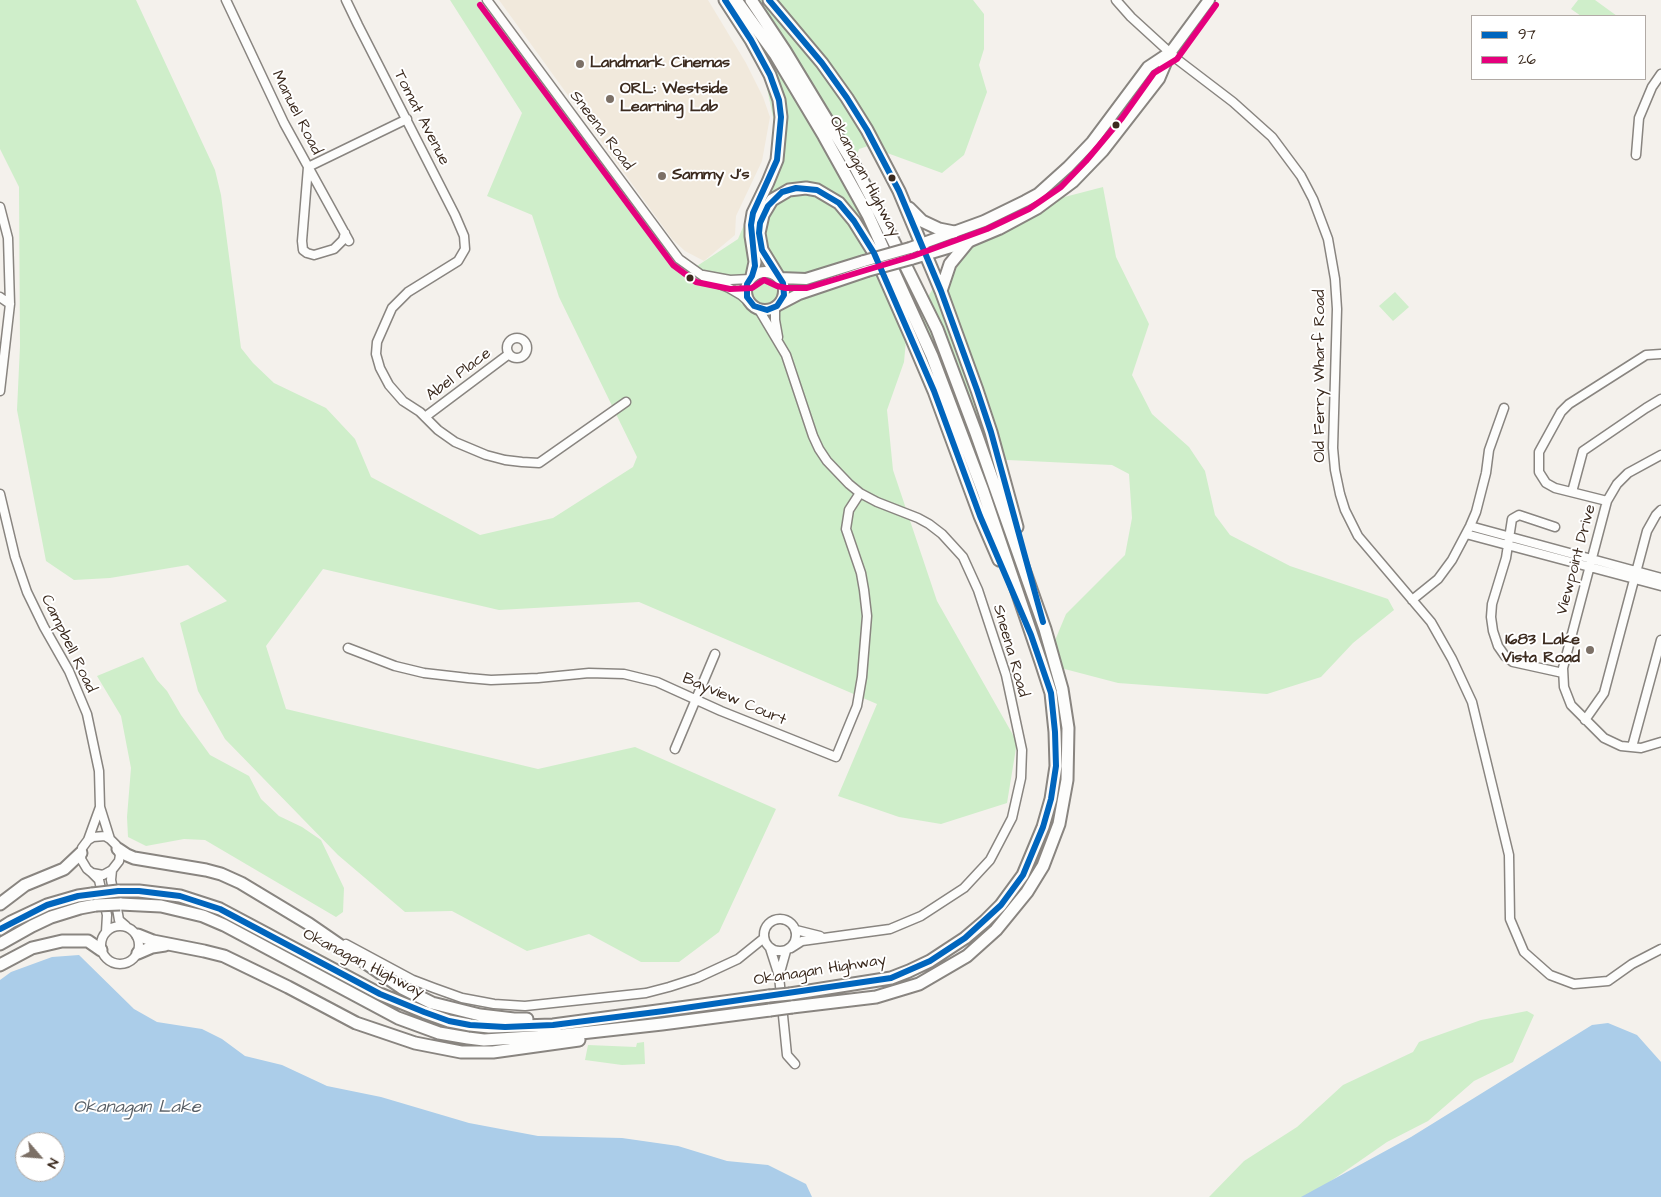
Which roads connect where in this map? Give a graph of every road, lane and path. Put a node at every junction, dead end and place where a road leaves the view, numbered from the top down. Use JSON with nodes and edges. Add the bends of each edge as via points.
{"nodes":[{"id":1,"x":226,"y":0,"type":"edge"},
{"id":2,"x":346,"y":0,"type":"edge"},
{"id":3,"x":487,"y":0,"type":"edge"},
{"id":4,"x":725,"y":0,"type":"edge"},
{"id":5,"x":736,"y":0,"type":"edge"},
{"id":6,"x":752,"y":0,"type":"edge"},
{"id":7,"x":769,"y":0,"type":"edge"},
{"id":8,"x":1116,"y":0,"type":"edge"},
{"id":9,"x":1209,"y":0,"type":"edge"},
{"id":10,"x":1170,"y":53,"type":"junction"},
{"id":11,"x":1661,"y":74,"type":"edge"},
{"id":12,"x":407,"y":119,"type":"junction"},
{"id":13,"x":1636,"y":155,"type":"dead end"},
{"id":14,"x":308,"y":167,"type":"junction"},
{"id":15,"x":902,"y":199,"type":"junction"},
{"id":16,"x":0,"y":206,"type":"edge"},
{"id":17,"x":954,"y":232,"type":"junction"},
{"id":18,"x":968,"y":242,"type":"junction"},
{"id":19,"x":924,"y":250,"type":"junction"},
{"id":20,"x":865,"y":266,"type":"junction"},
{"id":21,"x":698,"y":274,"type":"junction"},
{"id":22,"x":751,"y":277,"type":"junction"},
{"id":23,"x":779,"y":277,"type":"junction"},
{"id":24,"x":941,"y":291,"type":"junction"},
{"id":25,"x":0,"y":297,"type":"edge"},
{"id":26,"x":10,"y":304,"type":"junction"},
{"id":27,"x":754,"y":306,"type":"junction"},
{"id":28,"x":776,"y":306,"type":"junction"},
{"id":29,"x":780,"y":344,"type":"junction"},
{"id":30,"x":509,"y":354,"type":"dead end"},
{"id":31,"x":1661,"y":354,"type":"edge"},
{"id":32,"x":0,"y":391,"type":"edge"},
{"id":33,"x":1661,"y":400,"type":"edge"},
{"id":34,"x":626,"y":402,"type":"dead end"},
{"id":35,"x":1504,"y":408,"type":"dead end"},
{"id":36,"x":425,"y":417,"type":"junction"},
{"id":37,"x":1661,"y":455,"type":"edge"},
{"id":38,"x":1572,"y":492,"type":"junction"},
{"id":39,"x":860,"y":493,"type":"junction"},
{"id":40,"x":0,"y":494,"type":"edge"},
{"id":41,"x":1607,"y":501,"type":"junction"},
{"id":42,"x":1661,"y":510,"type":"edge"},
{"id":43,"x":1470,"y":526,"type":"junction"},
{"id":44,"x":1555,"y":527,"type":"dead end"},
{"id":45,"x":1466,"y":534,"type":"junction"},
{"id":46,"x":1508,"y":536,"type":"junction"},
{"id":47,"x":1506,"y":545,"type":"junction"},
{"id":48,"x":1591,"y":563,"type":"junction"},
{"id":49,"x":1635,"y":575,"type":"junction"},
{"id":50,"x":1661,"y":578,"type":"edge"},
{"id":51,"x":1661,"y":586,"type":"edge"},
{"id":52,"x":1412,"y":600,"type":"junction"},
{"id":53,"x":1045,"y":629,"type":"junction"},
{"id":54,"x":1031,"y":635,"type":"junction"},
{"id":55,"x":1661,"y":640,"type":"edge"},
{"id":56,"x":348,"y":648,"type":"dead end"},
{"id":57,"x":715,"y":654,"type":"dead end"},
{"id":58,"x":1564,"y":673,"type":"junction"},
{"id":59,"x":696,"y":699,"type":"junction"},
{"id":60,"x":1585,"y":720,"type":"junction"},
{"id":61,"x":1661,"y":742,"type":"edge"},
{"id":62,"x":1632,"y":747,"type":"junction"},
{"id":63,"x":675,"y":749,"type":"dead end"},
{"id":64,"x":100,"y":807,"type":"junction"},
{"id":65,"x":110,"y":838,"type":"junction"},
{"id":66,"x":88,"y":840,"type":"junction"},
{"id":67,"x":118,"y":849,"type":"junction"},
{"id":68,"x":81,"y":853,"type":"junction"},
{"id":69,"x":112,"y":870,"type":"junction"},
{"id":70,"x":92,"y":873,"type":"junction"},
{"id":71,"x":94,"y":899,"type":"junction"},
{"id":72,"x":0,"y":904,"type":"edge"},
{"id":73,"x":309,"y":924,"type":"junction"},
{"id":74,"x":126,"y":926,"type":"junction"},
{"id":75,"x":0,"y":929,"type":"edge"},
{"id":76,"x":796,"y":930,"type":"junction"},
{"id":77,"x":106,"y":932,"type":"junction"},
{"id":78,"x":138,"y":935,"type":"junction"},
{"id":79,"x":764,"y":938,"type":"junction"},
{"id":80,"x":830,"y":938,"type":"junction"},
{"id":81,"x":0,"y":944,"type":"edge"},
{"id":82,"x":169,"y":944,"type":"junction"},
{"id":83,"x":770,"y":948,"type":"junction"},
{"id":84,"x":789,"y":949,"type":"junction"},
{"id":85,"x":1661,"y":949,"type":"edge"},
{"id":86,"x":101,"y":950,"type":"junction"},
{"id":87,"x":138,"y":953,"type":"junction"},
{"id":88,"x":0,"y":965,"type":"edge"},
{"id":89,"x":779,"y":976,"type":"junction"},
{"id":90,"x":664,"y":1011,"type":"junction"},
{"id":91,"x":662,"y":1024,"type":"junction"},
{"id":92,"x":795,"y":1064,"type":"dead end"}],
"edges":[{"from":1,"to":14,"type":"street","name":"Manuel Road"},
{"from":2,"to":12,"type":"street","name":"Tomat Avenue"},
{"from":3,"to":21,"type":"street","name":"Sneena Road","via":[[670,248]]},
{"from":4,"to":22,"type":"highway","via":[[770,75],[781,117],[777,160],[753,213],[751,226],[755,262]]},
{"from":5,"to":54,"type":"highway","name":"Okanagan Highway","via":[[775,54],[824,136],[897,275],[932,356],[983,491]]},
{"from":6,"to":53,"type":"highway","name":"Okanagan Highway","via":[[852,163],[937,330]]},
{"from":7,"to":15,"type":"highway","via":[[847,98]]},
{"from":8,"to":10,"type":"street","name":"Old Ferry Wharf Road"},
{"from":9,"to":10,"type":"main road"},
{"from":10,"to":17,"type":"main road","via":[[1148,68],[1092,142],[1055,180],[1025,202]]},
{"from":10,"to":18,"type":"main road","via":[[1159,79],[1103,151],[1073,182],[1038,208]]},
{"from":10,"to":52,"type":"street","name":"Old Ferry Wharf Road","via":[[1272,136],[1313,199],[1328,239],[1337,294],[1333,448],[1337,483],[1345,510],[1358,536]]},
{"from":11,"to":13,"type":"street","via":[[1639,118]]},
{"from":12,"to":14,"type":"street","name":"Manuel Road"},
{"from":12,"to":36,"type":"street","name":"Tomat Avenue","via":[[455,215],[464,236],[465,249],[458,261],[408,292],[392,308],[377,342],[376,354],[389,385],[403,401]]},
{"from":14,"to":14,"type":"street","via":[[347,237],[334,249],[314,255],[303,250],[302,241]]},
{"from":15,"to":17,"type":"highway","via":[[922,221]]},
{"from":15,"to":19,"type":"highway"},
{"from":16,"to":26,"type":"street","via":[[8,238]]},
{"from":17,"to":19,"type":"main road"},
{"from":18,"to":19,"type":"main road"},
{"from":18,"to":24,"type":"highway","via":[[950,264]]},
{"from":19,"to":20,"type":"main road","bridge":true,"via":[[911,259]]},
{"from":19,"to":20,"type":"main road","bridge":true,"via":[[910,248]]},
{"from":19,"to":24,"type":"highway"},
{"from":20,"to":23,"type":"main road","via":[[806,279]]},
{"from":20,"to":28,"type":"main road"},
{"from":21,"to":22,"type":"street","name":"Sneena Road","via":[[730,280]]},
{"from":21,"to":27,"type":"street","name":"Sneena Road","via":[[732,290]]},
{"from":22,"to":23,"type":"main road","via":[[763,271]]},
{"from":22,"to":27,"type":"main road","via":[[746,291]]},
{"from":23,"to":28,"type":"main road","via":[[784,295]]},
{"from":23,"to":54,"type":"highway","via":[[762,250],[759,233],[768,206],[782,192],[796,188],[828,195],[854,220],[874,253],[934,391],[980,516]]},
{"from":24,"to":53,"type":"highway","via":[[991,432]]},
{"from":25,"to":26,"type":"street"},
{"from":26,"to":32,"type":"street"},
{"from":27,"to":28,"type":"main road","via":[[767,310]]},
{"from":27,"to":29,"type":"street","name":"Sneena Road"},
{"from":28,"to":29,"type":"street","name":"Sneena Road"},
{"from":29,"to":39,"type":"street","name":"Sneena Road","via":[[819,449],[837,472]]},
{"from":30,"to":36,"type":"street","name":"Abel Place"},
{"from":31,"to":38,"type":"street","via":[[1646,355],[1561,412],[1539,452],[1539,472],[1546,483]]},
{"from":33,"to":38,"type":"street","via":[[1583,452]]},
{"from":34,"to":36,"type":"street","via":[[539,463],[505,460],[478,452],[455,442]]},
{"from":35,"to":43,"type":"street","via":[[1489,450],[1486,473]]},
{"from":37,"to":41,"type":"street","name":"Viewpoint Drive","via":[[1628,473]]},
{"from":38,"to":41,"type":"street"},
{"from":39,"to":59,"type":"street","name":"Bayview Court","via":[[849,510],[846,529],[864,590],[866,616],[862,677],[857,706],[836,757]]},
{"from":39,"to":80,"type":"street","name":"Sneena Road","via":[[929,524],[963,558],[978,590],[1006,675],[1022,750],[1021,778],[1012,818],[990,860],[964,888],[922,916],[890,929]]},
{"from":40,"to":64,"type":"street","name":"Campbell Road","via":[[27,592],[69,671],[87,714],[99,771]]},
{"from":41,"to":48,"type":"street","name":"Viewpoint Drive"},
{"from":42,"to":49,"type":"street","via":[[1647,531]]},
{"from":43,"to":45,"type":"street"},
{"from":43,"to":46,"type":"street"},
{"from":44,"to":46,"type":"street","via":[[1519,515],[1512,519]]},
{"from":45,"to":47,"type":"street"},
{"from":45,"to":52,"type":"street","via":[[1438,579]]},
{"from":46,"to":47,"type":"street"},
{"from":46,"to":48,"type":"street"},
{"from":47,"to":48,"type":"street"},
{"from":47,"to":58,"type":"street","via":[[1506,558],[1490,617],[1498,646],[1513,662]]},
{"from":48,"to":49,"type":"street"},
{"from":48,"to":58,"type":"street","name":"Viewpoint Drive"},
{"from":49,"to":50,"type":"street"},
{"from":49,"to":51,"type":"street"},
{"from":49,"to":60,"type":"street","via":[[1604,693]]},
{"from":52,"to":85,"type":"street","name":"Old Ferry Wharf Road","via":[[1431,622],[1472,702],[1508,855],[1510,919],[1524,952],[1550,975],[1574,984],[1608,982],[1632,964]]},
{"from":53,"to":91,"type":"highway","name":"Okanagan Highway","bridge":true,"via":[[1062,689],[1068,728],[1067,780],[1059,824],[1043,866],[996,930],[967,956],[919,984],[876,997]]},
{"from":54,"to":90,"type":"highway","name":"Okanagan Highway","bridge":true,"via":[[1050,692],[1056,732],[1056,766],[1044,827],[1022,875],[1001,905],[965,938],[930,961],[891,978]]},
{"from":55,"to":62,"type":"street"},
{"from":56,"to":59,"type":"street","name":"Bayview Court","via":[[395,666],[459,677],[491,680],[589,673],[624,674],[657,682]]},
{"from":57,"to":59,"type":"street"},
{"from":58,"to":60,"type":"street","name":"Viewpoint Drive","via":[[1564,687],[1571,704]]},
{"from":59,"to":63,"type":"street"},
{"from":60,"to":62,"type":"street","name":"Viewpoint Drive","via":[[1604,738]]},
{"from":61,"to":62,"type":"street","via":[[1641,748]]},
{"from":64,"to":65,"type":"street","name":"Campbell Road"},
{"from":64,"to":66,"type":"street","name":"Campbell Road"},
{"from":65,"to":66,"type":"street","via":[[99,836]]},
{"from":65,"to":67,"type":"street"},
{"from":66,"to":68,"type":"street"},
{"from":67,"to":69,"type":"street","via":[[119,860]]},
{"from":67,"to":73,"type":"highway","via":[[134,858],[221,874]]},
{"from":68,"to":70,"type":"street","via":[[84,865]]},
{"from":68,"to":72,"type":"highway","via":[[64,869],[25,885]]},
{"from":69,"to":70,"type":"street","via":[[103,874]]},
{"from":69,"to":74,"type":"street","via":[[119,920]]},
{"from":70,"to":77,"type":"street","via":[[99,880],[108,924]]},
{"from":71,"to":75,"type":"highway","name":"Okanagan Highway","via":[[78,896],[47,905]]},
{"from":71,"to":81,"type":"highway","name":"Okanagan Highway"},
{"from":71,"to":90,"type":"highway","name":"Okanagan Highway","bridge":true,"via":[[118,892],[139,891],[180,896],[220,909],[380,994],[449,1021],[489,1027],[531,1026]]},
{"from":71,"to":91,"type":"highway","name":"Okanagan Highway","bridge":true,"via":[[161,906],[203,916],[398,1018],[439,1032],[484,1040]]},
{"from":73,"to":79,"type":"street","via":[[434,988],[462,998],[525,1006],[646,993],[669,987],[738,959]]},
{"from":73,"to":90,"type":"highway","via":[[402,988],[455,1010],[514,1019]]},
{"from":74,"to":77,"type":"street","via":[[115,926]]},
{"from":74,"to":78,"type":"street"},
{"from":76,"to":79,"type":"street","via":[[787,920],[774,920],[768,925]]},
{"from":76,"to":80,"type":"street","name":"Sneena Road"},
{"from":76,"to":84,"type":"street","via":[[795,942]]},
{"from":77,"to":86,"type":"street"},
{"from":78,"to":82,"type":"highway"},
{"from":78,"to":87,"type":"street"},
{"from":79,"to":83,"type":"street"},
{"from":80,"to":84,"type":"street","name":"Sneena Road","via":[[802,941]]},
{"from":82,"to":87,"type":"highway"},
{"from":82,"to":91,"type":"highway","via":[[224,956],[356,1023],[443,1050],[493,1052]]},
{"from":83,"to":84,"type":"street","via":[[781,952]]},
{"from":83,"to":89,"type":"street"},
{"from":84,"to":89,"type":"street"},
{"from":86,"to":87,"type":"street","via":[[108,960],[118,964],[130,962]]},
{"from":86,"to":88,"type":"highway","via":[[88,941],[62,941],[32,948]]},
{"from":89,"to":92,"type":"street","via":[[787,1055]]}]}
